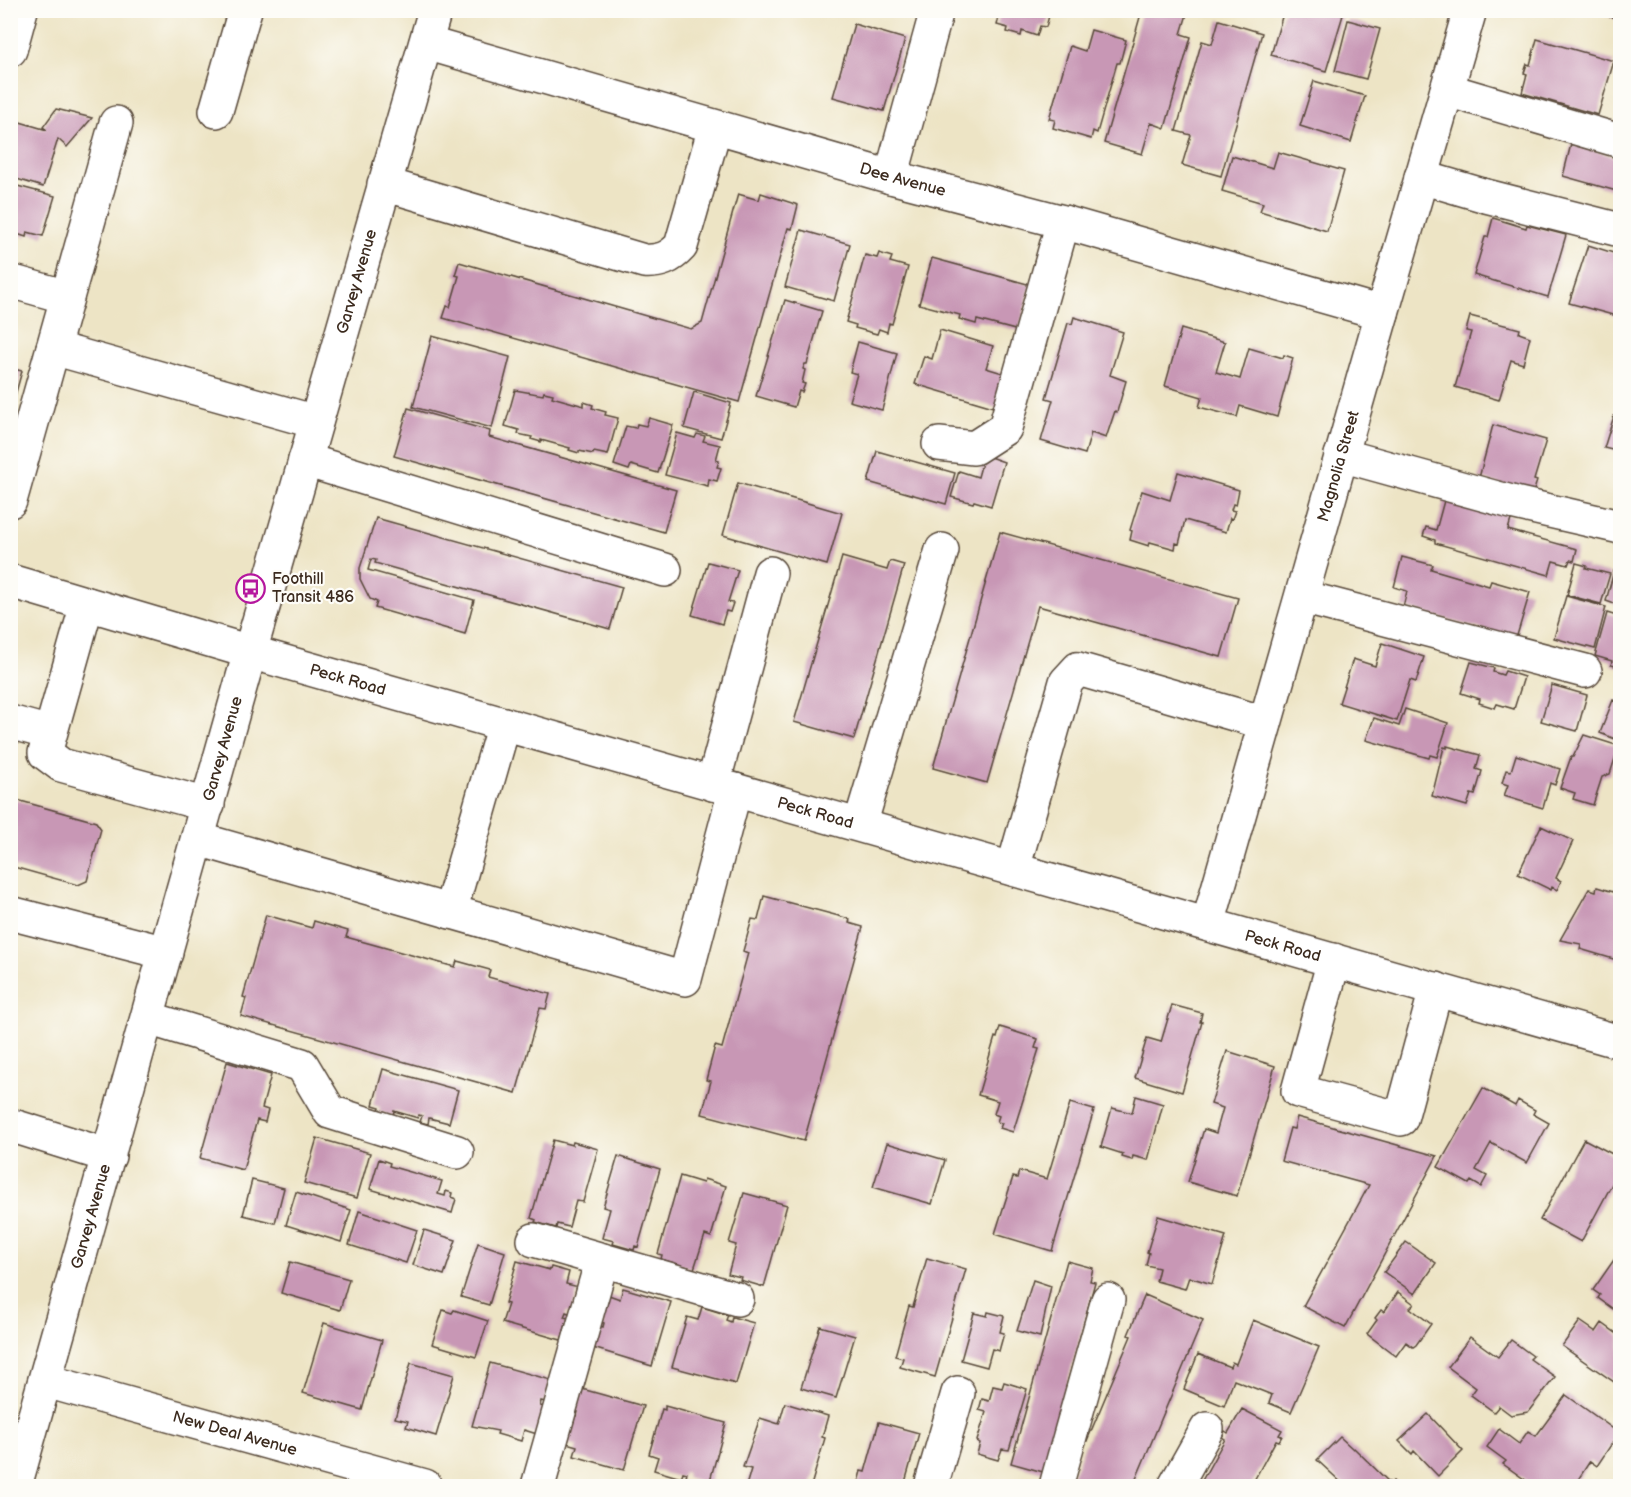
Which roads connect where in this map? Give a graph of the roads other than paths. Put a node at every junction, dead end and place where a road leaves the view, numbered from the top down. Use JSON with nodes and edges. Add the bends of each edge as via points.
{"nodes":[{"id":1,"x":21,"y":10,"type":"edge"},
{"id":2,"x":245,"y":10,"type":"edge"},
{"id":3,"x":435,"y":10,"type":"edge"},
{"id":4,"x":937,"y":10,"type":"edge"},
{"id":5,"x":1470,"y":10,"type":"edge"},
{"id":6,"x":426,"y":43,"type":"junction"},
{"id":7,"x":10,"y":50,"type":"edge"},
{"id":8,"x":1447,"y":90,"type":"junction"},
{"id":9,"x":216,"y":111,"type":"dead end"},
{"id":10,"x":116,"y":123,"type":"dead end"},
{"id":11,"x":714,"y":127,"type":"junction"},
{"id":12,"x":1620,"y":141,"type":"edge"},
{"id":13,"x":891,"y":177,"type":"junction"},
{"id":14,"x":1421,"y":177,"type":"junction"},
{"id":15,"x":384,"y":184,"type":"junction"},
{"id":16,"x":1063,"y":222,"type":"junction"},
{"id":17,"x":1620,"y":230,"type":"edge"},
{"id":18,"x":10,"y":281,"type":"edge"},
{"id":19,"x":67,"y":297,"type":"junction"},
{"id":20,"x":1382,"y":314,"type":"junction"},
{"id":21,"x":53,"y":348,"type":"junction"},
{"id":22,"x":316,"y":422,"type":"junction"},
{"id":23,"x":939,"y":444,"type":"dead end"},
{"id":24,"x":1341,"y":455,"type":"junction"},
{"id":25,"x":306,"y":460,"type":"junction"},
{"id":26,"x":10,"y":501,"type":"edge"},
{"id":27,"x":1620,"y":527,"type":"edge"},
{"id":28,"x":942,"y":550,"type":"dead end"},
{"id":29,"x":665,"y":570,"type":"dead end"},
{"id":30,"x":770,"y":573,"type":"dead end"},
{"id":31,"x":10,"y":581,"type":"edge"},
{"id":32,"x":1302,"y":597,"type":"junction"},
{"id":33,"x":87,"y":604,"type":"junction"},
{"id":34,"x":250,"y":652,"type":"junction"},
{"id":35,"x":1584,"y":671,"type":"dead end"},
{"id":36,"x":10,"y":722,"type":"edge"},
{"id":37,"x":1265,"y":723,"type":"junction"},
{"id":38,"x":504,"y":724,"type":"junction"},
{"id":39,"x":50,"y":733,"type":"junction"},
{"id":40,"x":724,"y":787,"type":"junction"},
{"id":41,"x":208,"y":806,"type":"junction"},
{"id":42,"x":860,"y":825,"type":"junction"},
{"id":43,"x":198,"y":839,"type":"junction"},
{"id":44,"x":1013,"y":869,"type":"junction"},
{"id":45,"x":450,"y":912,"type":"junction"},
{"id":46,"x":10,"y":913,"type":"edge"},
{"id":47,"x":1208,"y":924,"type":"junction"},
{"id":48,"x":166,"y":953,"type":"junction"},
{"id":49,"x":1334,"y":960,"type":"junction"},
{"id":50,"x":1436,"y":989,"type":"junction"},
{"id":51,"x":148,"y":1018,"type":"junction"},
{"id":52,"x":1620,"y":1042,"type":"edge"},
{"id":53,"x":10,"y":1125,"type":"edge"},
{"id":54,"x":457,"y":1152,"type":"dead end"},
{"id":55,"x":109,"y":1156,"type":"junction"},
{"id":56,"x":534,"y":1240,"type":"dead end"},
{"id":57,"x":602,"y":1260,"type":"junction"},
{"id":58,"x":737,"y":1299,"type":"dead end"},
{"id":59,"x":1108,"y":1300,"type":"dead end"},
{"id":60,"x":46,"y":1381,"type":"junction"},
{"id":61,"x":958,"y":1393,"type":"dead end"},
{"id":62,"x":1207,"y":1429,"type":"dead end"},
{"id":63,"x":15,"y":1486,"type":"edge"},
{"id":64,"x":425,"y":1486,"type":"edge"},
{"id":65,"x":538,"y":1486,"type":"edge"},
{"id":66,"x":931,"y":1486,"type":"edge"},
{"id":67,"x":1056,"y":1486,"type":"edge"},
{"id":68,"x":1175,"y":1486,"type":"edge"}],
"edges":[{"from":1,"to":7,"type":"main road"},
{"from":2,"to":9,"type":"main road"},
{"from":3,"to":6,"type":"main road","name":"Garvey Avenue"},
{"from":4,"to":13,"type":"main road"},
{"from":5,"to":8,"type":"main road","name":"Magnolia Street"},
{"from":6,"to":11,"type":"main road","name":"Dee Avenue"},
{"from":6,"to":15,"type":"main road","name":"Garvey Avenue"},
{"from":8,"to":12,"type":"main road"},
{"from":8,"to":14,"type":"main road","name":"Magnolia Street"},
{"from":10,"to":19,"type":"main road"},
{"from":11,"to":13,"type":"main road","name":"Dee Avenue"},
{"from":11,"to":15,"type":"main road","via":[[681,246],[658,262]]},
{"from":13,"to":16,"type":"main road","name":"Dee Avenue"},
{"from":14,"to":17,"type":"main road"},
{"from":14,"to":20,"type":"main road","name":"Magnolia Street"},
{"from":15,"to":22,"type":"main road","name":"Garvey Avenue"},
{"from":16,"to":20,"type":"main road","name":"Dee Avenue"},
{"from":16,"to":23,"type":"main road","via":[[1005,428],[974,448]]},
{"from":18,"to":19,"type":"main road"},
{"from":19,"to":21,"type":"main road"},
{"from":20,"to":24,"type":"main road","name":"Magnolia Street"},
{"from":21,"to":22,"type":"main road"},
{"from":21,"to":26,"type":"main road"},
{"from":22,"to":25,"type":"main road","name":"Garvey Avenue"},
{"from":24,"to":27,"type":"main road"},
{"from":24,"to":32,"type":"main road","name":"Magnolia Street"},
{"from":25,"to":29,"type":"main road"},
{"from":25,"to":34,"type":"main road","name":"Garvey Avenue"},
{"from":28,"to":42,"type":"main road"},
{"from":30,"to":40,"type":"main road"},
{"from":31,"to":33,"type":"main road","name":"Peck Road"},
{"from":32,"to":35,"type":"main road"},
{"from":32,"to":37,"type":"main road","name":"Magnolia Street"},
{"from":33,"to":34,"type":"main road","name":"Peck Road"},
{"from":33,"to":39,"type":"main road"},
{"from":34,"to":38,"type":"main road","name":"Peck Road"},
{"from":34,"to":41,"type":"main road","name":"Garvey Avenue"},
{"from":36,"to":39,"type":"main road"},
{"from":37,"to":44,"type":"main road","via":[[1078,669],[1066,682]]},
{"from":37,"to":47,"type":"main road","name":"Magnolia Street"},
{"from":38,"to":40,"type":"main road","name":"Peck Road"},
{"from":38,"to":45,"type":"main road"},
{"from":39,"to":41,"type":"main road","via":[[45,753],[61,765]]},
{"from":40,"to":42,"type":"main road","name":"Peck Road"},
{"from":40,"to":45,"type":"main road","via":[[685,979]]},
{"from":41,"to":43,"type":"main road","name":"Garvey Avenue"},
{"from":42,"to":44,"type":"main road","name":"Peck Road"},
{"from":43,"to":45,"type":"main road"},
{"from":43,"to":48,"type":"main road","name":"Garvey Avenue"},
{"from":44,"to":47,"type":"main road","name":"Peck Road"},
{"from":46,"to":48,"type":"main road"},
{"from":47,"to":49,"type":"main road","name":"Peck Road"},
{"from":48,"to":51,"type":"main road","name":"Garvey Avenue"},
{"from":49,"to":50,"type":"main road","name":"Peck Road"},
{"from":49,"to":50,"type":"main road","via":[[1298,1091],[1401,1119]]},
{"from":50,"to":52,"type":"main road","name":"Peck Road"},
{"from":51,"to":54,"type":"main road","via":[[303,1065],[330,1112]]},
{"from":51,"to":55,"type":"main road","name":"Garvey Avenue"},
{"from":53,"to":55,"type":"main road"},
{"from":55,"to":60,"type":"main road","name":"Garvey Avenue"},
{"from":56,"to":57,"type":"main road"},
{"from":57,"to":58,"type":"main road"},
{"from":57,"to":65,"type":"main road"},
{"from":59,"to":67,"type":"main road"},
{"from":60,"to":63,"type":"main road","name":"Garvey Avenue"},
{"from":60,"to":64,"type":"main road","name":"New Deal Avenue"},
{"from":61,"to":66,"type":"main road"},
{"from":62,"to":68,"type":"main road"}]}
